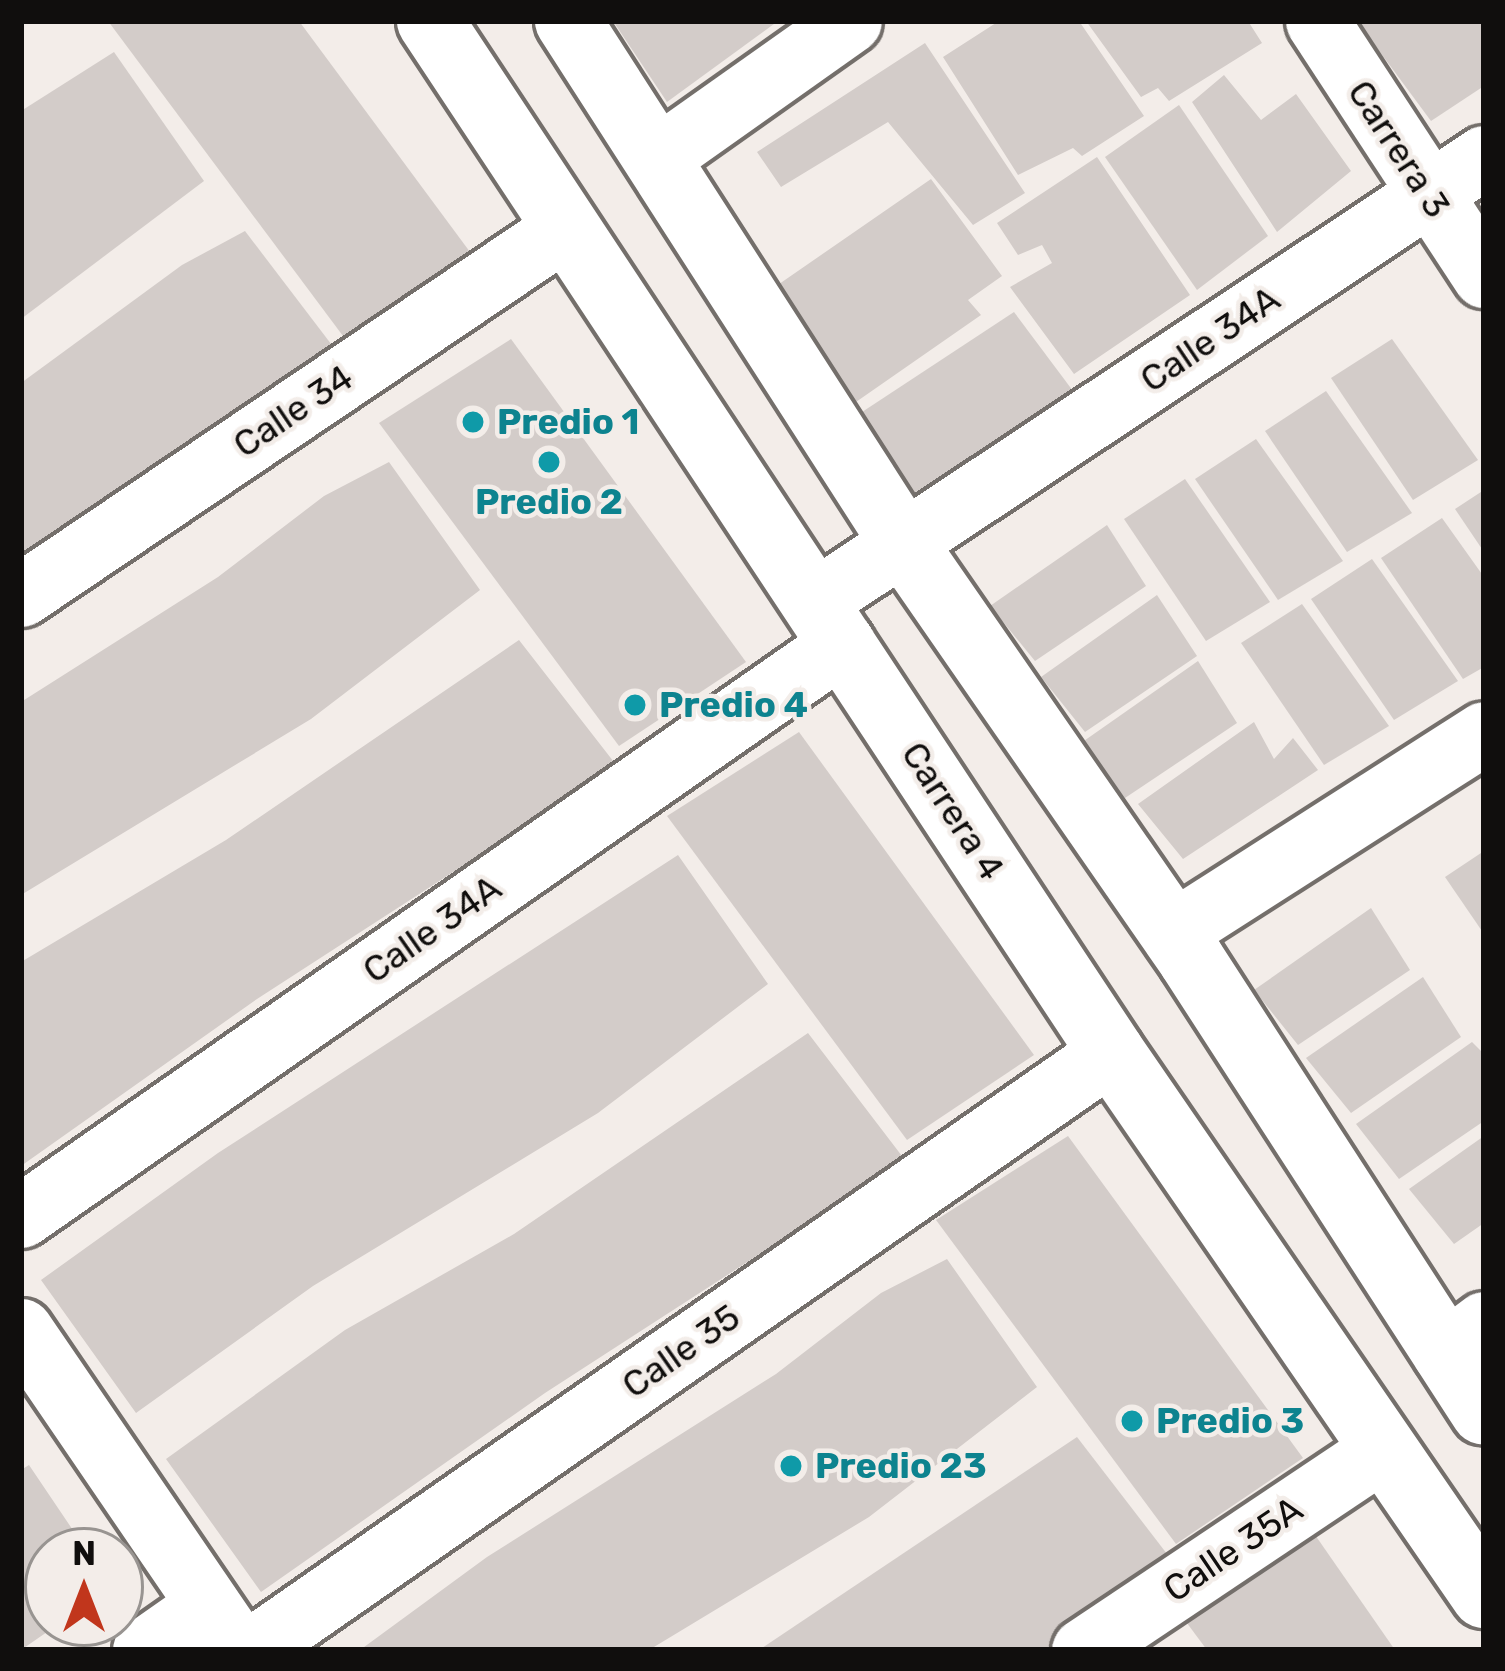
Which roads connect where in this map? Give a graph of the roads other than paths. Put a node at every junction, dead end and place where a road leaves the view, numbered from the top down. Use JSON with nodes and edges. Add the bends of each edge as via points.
{"nodes":[{"id":1,"x":430,"y":21,"type":"edge"},
{"id":2,"x":568,"y":21,"type":"edge"},
{"id":3,"x":850,"y":21,"type":"edge"},
{"id":4,"x":1317,"y":21,"type":"edge"},
{"id":5,"x":658,"y":157,"type":"junction"},
{"id":6,"x":1484,"y":157,"type":"edge"},
{"id":7,"x":1427,"y":194,"type":"junction"},
{"id":8,"x":566,"y":229,"type":"junction"},
{"id":9,"x":1484,"y":276,"type":"edge"},
{"id":10,"x":904,"y":544,"type":"junction"},
{"id":11,"x":21,"y":595,"type":"edge"},
{"id":12,"x":829,"y":622,"type":"junction"},
{"id":13,"x":1484,"y":734,"type":"edge"},
{"id":14,"x":1173,"y":932,"type":"junction"},
{"id":15,"x":1111,"y":1052,"type":"junction"},
{"id":16,"x":21,"y":1216,"type":"edge"},
{"id":17,"x":21,"y":1330,"type":"edge"},
{"id":18,"x":1464,"y":1338,"type":"edge"},
{"id":19,"x":1484,"y":1412,"type":"edge"},
{"id":20,"x":1383,"y":1449,"type":"junction"},
{"id":21,"x":1484,"y":1595,"type":"edge"},
{"id":22,"x":223,"y":1628,"type":"edge"},
{"id":23,"x":144,"y":1650,"type":"edge"},
{"id":24,"x":251,"y":1650,"type":"edge"},
{"id":25,"x":1083,"y":1650,"type":"edge"}],
"edges":[{"from":1,"to":8,"type":"main road","name":"Carrera 4"},
{"from":2,"to":5,"type":"main road"},
{"from":3,"to":5,"type":"street"},
{"from":4,"to":7,"type":"street","name":"Carrera 3"},
{"from":5,"to":10,"type":"main road"},
{"from":6,"to":7,"type":"street","name":"Calle 34A"},
{"from":7,"to":9,"type":"street","name":"Carrera 3"},
{"from":7,"to":10,"type":"street","name":"Calle 34A"},
{"from":8,"to":11,"type":"street","name":"Calle 34"},
{"from":8,"to":12,"type":"main road","name":"Carrera 4"},
{"from":10,"to":12,"type":"street","name":"Calle 34A"},
{"from":10,"to":14,"type":"main road"},
{"from":12,"to":15,"type":"main road","name":"Carrera 4"},
{"from":12,"to":16,"type":"street","name":"Calle 34A"},
{"from":13,"to":14,"type":"street"},
{"from":14,"to":18,"type":"main road"},
{"from":15,"to":20,"type":"main road","name":"Carrera 4"},
{"from":15,"to":24,"type":"street","name":"Calle 35"},
{"from":17,"to":22,"type":"street"},
{"from":18,"to":19,"type":"main road"},
{"from":20,"to":21,"type":"main road","name":"Carrera 4"},
{"from":20,"to":25,"type":"street","name":"Calle 35A"},
{"from":22,"to":23,"type":"street"}]}
